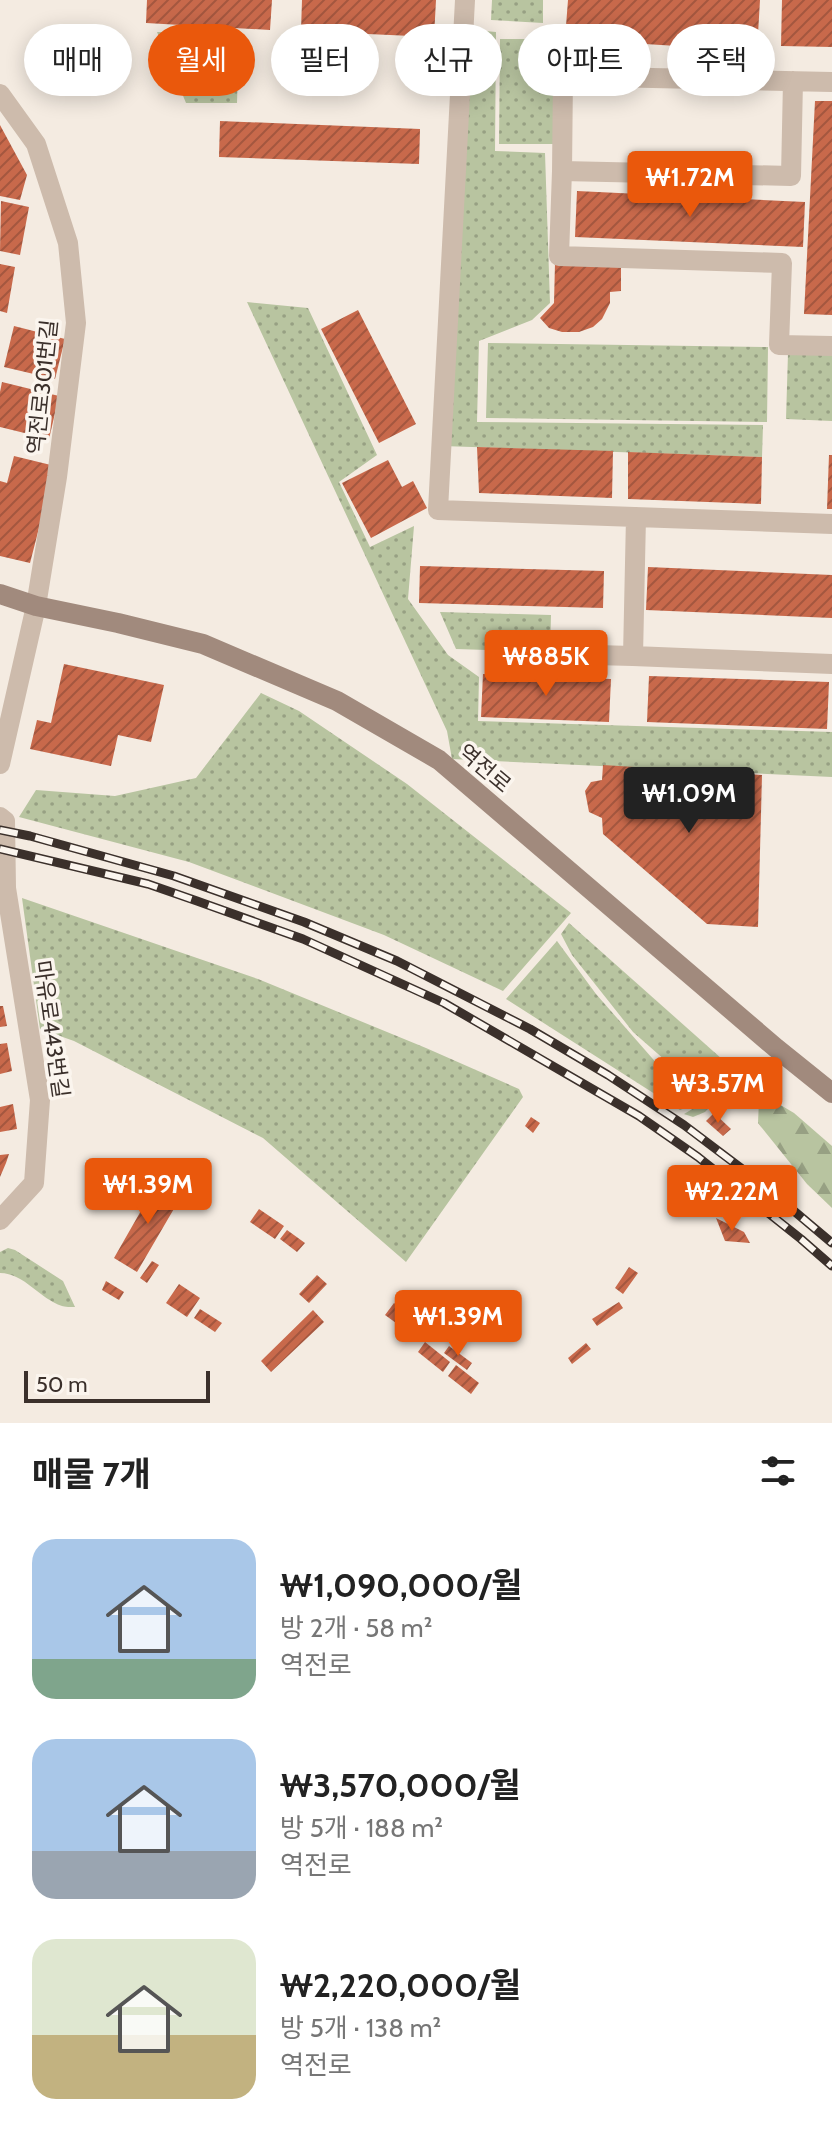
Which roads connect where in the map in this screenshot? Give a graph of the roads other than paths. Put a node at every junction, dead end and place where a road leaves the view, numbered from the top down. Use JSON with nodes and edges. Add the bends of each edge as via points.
{"nodes":[{"id":1,"x":465,"y":0,"type":"edge"},
{"id":2,"x":793,"y":81,"type":"junction"},
{"id":3,"x":832,"y":82,"type":"edge"},
{"id":4,"x":0,"y":94,"type":"edge"},
{"id":5,"x":562,"y":171,"type":"junction"},
{"id":6,"x":832,"y":346,"type":"edge"},
{"id":7,"x":636,"y":517,"type":"junction"},
{"id":8,"x":832,"y":524,"type":"edge"},
{"id":9,"x":0,"y":594,"type":"edge"},
{"id":10,"x":36,"y":606,"type":"junction"},
{"id":11,"x":0,"y":611,"type":"edge"},
{"id":12,"x":556,"y":654,"type":"dead end"},
{"id":13,"x":633,"y":656,"type":"junction"},
{"id":14,"x":832,"y":664,"type":"edge"},
{"id":15,"x":0,"y":764,"type":"edge"},
{"id":16,"x":0,"y":817,"type":"edge"},
{"id":17,"x":3,"y":886,"type":"edge"},
{"id":18,"x":832,"y":1093,"type":"edge"},
{"id":19,"x":0,"y":1220,"type":"edge"}],
"edges":[{"from":1,"to":7,"type":"street","via":[[438,510]]},
{"from":2,"to":3,"type":"street"},
{"from":2,"to":5,"type":"street","via":[[791,176]]},
{"from":2,"to":5,"type":"street","via":[[563,76]]},
{"from":4,"to":10,"type":"street","name":"역전로301번길","via":[[36,144],[68,243],[76,323]]},
{"from":5,"to":6,"type":"street","via":[[559,256],[782,263],[779,345]]},
{"from":7,"to":8,"type":"street"},
{"from":7,"to":13,"type":"street"},
{"from":9,"to":10,"type":"main road","name":"역전로"},
{"from":10,"to":11,"type":"main road","name":"역전로"},
{"from":10,"to":15,"type":"street","name":"역전로301번길"},
{"from":10,"to":18,"type":"main road","name":"역전로","via":[[203,644],[337,701],[439,760]]},
{"from":12,"to":13,"type":"street"},
{"from":13,"to":14,"type":"street"},
{"from":16,"to":17,"type":"street","name":"마유로443번길","via":[[5,821]]},
{"from":17,"to":19,"type":"street","name":"마유로443번길","via":[[40,1100],[34,1183]]}]}
